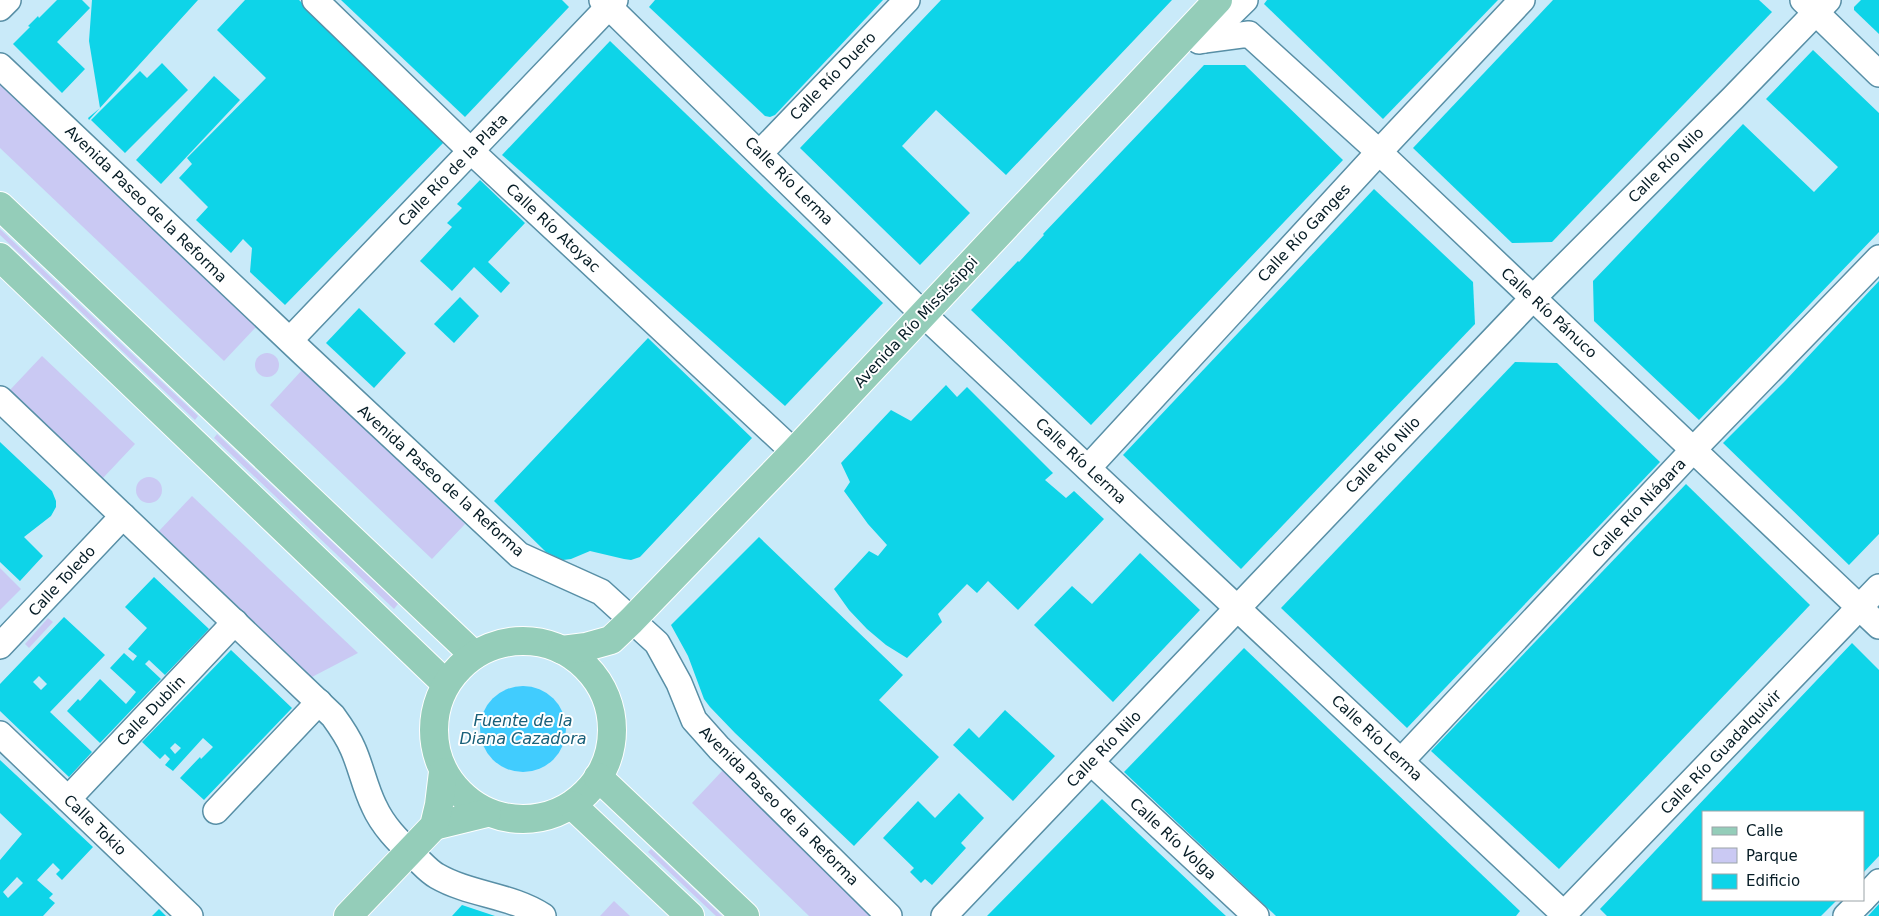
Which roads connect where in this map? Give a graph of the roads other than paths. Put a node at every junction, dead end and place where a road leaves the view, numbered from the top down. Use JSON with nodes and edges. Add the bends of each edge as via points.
{"nodes":[{"id":1,"x":8,"y":0,"type":"edge"},
{"id":2,"x":315,"y":0,"type":"edge"},
{"id":3,"x":907,"y":0,"type":"edge"},
{"id":4,"x":1218,"y":0,"type":"edge"},
{"id":5,"x":1245,"y":0,"type":"edge"},
{"id":6,"x":1522,"y":0,"type":"edge"},
{"id":7,"x":609,"y":2,"type":"edge"},
{"id":8,"x":1815,"y":4,"type":"edge"},
{"id":9,"x":0,"y":8,"type":"edge"},
{"id":10,"x":1204,"y":40,"type":"junction"},
{"id":11,"x":1176,"y":45,"type":"junction"},
{"id":12,"x":0,"y":66,"type":"edge"},
{"id":13,"x":1879,"y":74,"type":"edge"},
{"id":14,"x":471,"y":151,"type":"junction"},
{"id":15,"x":1379,"y":152,"type":"junction"},
{"id":16,"x":760,"y":153,"type":"junction"},
{"id":17,"x":0,"y":206,"type":"edge"},
{"id":18,"x":0,"y":257,"type":"edge"},
{"id":19,"x":1879,"y":258,"type":"edge"},
{"id":20,"x":1533,"y":298,"type":"junction"},
{"id":21,"x":923,"y":314,"type":"junction"},
{"id":22,"x":290,"y":340,"type":"junction"},
{"id":23,"x":0,"y":399,"type":"edge"},
{"id":24,"x":1694,"y":450,"type":"junction"},
{"id":25,"x":794,"y":452,"type":"junction"},
{"id":26,"x":1088,"y":468,"type":"junction"},
{"id":27,"x":123,"y":516,"type":"junction"},
{"id":28,"x":1879,"y":587,"type":"edge"},
{"id":29,"x":1238,"y":608,"type":"junction"},
{"id":30,"x":1860,"y":608,"type":"junction"},
{"id":31,"x":631,"y":620,"type":"junction"},
{"id":32,"x":235,"y":622,"type":"junction"},
{"id":33,"x":1879,"y":626,"type":"edge"},
{"id":34,"x":610,"y":640,"type":"junction"},
{"id":35,"x":0,"y":646,"type":"edge"},
{"id":36,"x":562,"y":650,"type":"junction"},
{"id":37,"x":474,"y":655,"type":"junction"},
{"id":38,"x":446,"y":683,"type":"junction"},
{"id":39,"x":604,"y":693,"type":"junction"},
{"id":40,"x":320,"y":702,"type":"junction"},
{"id":41,"x":0,"y":734,"type":"edge"},
{"id":42,"x":1401,"y":761,"type":"junction"},
{"id":43,"x":1091,"y":762,"type":"junction"},
{"id":44,"x":443,"y":772,"type":"junction"},
{"id":45,"x":598,"y":777,"type":"junction"},
{"id":46,"x":68,"y":798,"type":"junction"},
{"id":47,"x":572,"y":805,"type":"junction"},
{"id":48,"x":216,"y":811,"type":"dead end"},
{"id":49,"x":488,"y":812,"type":"junction"},
{"id":50,"x":434,"y":826,"type":"junction"},
{"id":51,"x":410,"y":852,"type":"junction"},
{"id":52,"x":1879,"y":882,"type":"edge"},
{"id":53,"x":1864,"y":897,"type":"edge"},
{"id":54,"x":1860,"y":901,"type":"edge"},
{"id":55,"x":1564,"y":915,"type":"edge"},
{"id":56,"x":190,"y":916,"type":"edge"},
{"id":57,"x":348,"y":916,"type":"edge"},
{"id":58,"x":543,"y":916,"type":"edge"},
{"id":59,"x":690,"y":916,"type":"edge"},
{"id":60,"x":745,"y":916,"type":"edge"},
{"id":61,"x":889,"y":916,"type":"edge"},
{"id":62,"x":944,"y":916,"type":"edge"},
{"id":63,"x":1256,"y":916,"type":"edge"},
{"id":64,"x":1846,"y":916,"type":"edge"}],
"edges":[{"from":1,"to":9,"type":"street"},
{"from":2,"to":14,"type":"street","name":"Calle Río Atoyac"},
{"from":3,"to":16,"type":"street","name":"Calle Río Duero"},
{"from":4,"to":11,"type":"main road","name":"Avenida Río Mississippi"},
{"from":5,"to":10,"type":"street"},
{"from":6,"to":15,"type":"street","name":"Calle Río Ganges"},
{"from":7,"to":14,"type":"street","name":"Calle Río de la Plata"},
{"from":7,"to":16,"type":"street","name":"Calle Río Lerma"},
{"from":8,"to":13,"type":"street"},
{"from":8,"to":20,"type":"street","name":"Calle Río Nilo"},
{"from":10,"to":11,"type":"street","name":"Calle Río Pánuco"},
{"from":10,"to":15,"type":"street","name":"Calle Río Pánuco","via":[[1249,34]]},
{"from":11,"to":21,"type":"main road","name":"Avenida Río Mississippi"},
{"from":12,"to":22,"type":"street","name":"Avenida Paseo de la Reforma"},
{"from":14,"to":22,"type":"street","name":"Calle Río de la Plata"},
{"from":14,"to":25,"type":"street","name":"Calle Río Atoyac"},
{"from":15,"to":20,"type":"street","name":"Calle Río Pánuco"},
{"from":15,"to":26,"type":"street","name":"Calle Río Ganges"},
{"from":16,"to":21,"type":"street","name":"Calle Río Lerma"},
{"from":17,"to":37,"type":"main road"},
{"from":18,"to":38,"type":"main road"},
{"from":19,"to":24,"type":"street","name":"Calle Río Niágara"},
{"from":20,"to":24,"type":"street","name":"Calle Río Pánuco"},
{"from":20,"to":29,"type":"street","name":"Calle Río Nilo"},
{"from":21,"to":25,"type":"main road","name":"Avenida Río Mississippi"},
{"from":21,"to":26,"type":"street","name":"Calle Río Lerma"},
{"from":22,"to":31,"type":"street","name":"Avenida Paseo de la Reforma","via":[[519,555],[602,592]]},
{"from":23,"to":27,"type":"street"},
{"from":24,"to":30,"type":"street","name":"Calle Río Pánuco"},
{"from":24,"to":42,"type":"street","name":"Calle Río Niágara"},
{"from":25,"to":31,"type":"main road","name":"Avenida Río Mississippi"},
{"from":26,"to":29,"type":"street","name":"Calle Río Lerma"},
{"from":27,"to":32,"type":"street"},
{"from":27,"to":35,"type":"street","name":"Calle Toledo"},
{"from":28,"to":30,"type":"street","name":"Calle Río Guadalquivir"},
{"from":29,"to":42,"type":"street","name":"Calle Río Lerma"},
{"from":29,"to":43,"type":"street","name":"Calle Río Nilo"},
{"from":30,"to":33,"type":"street","name":"Calle Río Pánuco"},
{"from":30,"to":55,"type":"street","name":"Calle Río Guadalquivir"},
{"from":31,"to":34,"type":"main road","name":"Avenida Río Mississippi"},
{"from":31,"to":61,"type":"street","name":"Avenida Paseo de la Reforma","via":[[657,643],[679,683],[694,720]]},
{"from":32,"to":40,"type":"street"},
{"from":32,"to":46,"type":"street","name":"Calle Dublin"},
{"from":34,"to":36,"type":"main road","name":"Avenida Río Mississippi"},
{"from":34,"to":39,"type":"main road","via":[[603,665]]},
{"from":36,"to":37,"type":"main road","via":[[552,644],[522,639],[491,645]]},
{"from":36,"to":39,"type":"main road","via":[[578,659],[598,680]]},
{"from":37,"to":38,"type":"main road","via":[[465,660]]},
{"from":38,"to":44,"type":"main road","via":[[435,712],[434,727],[434,742]]},
{"from":39,"to":45,"type":"main road","via":[[610,706],[612,735],[606,763]]},
{"from":40,"to":48,"type":"street"},
{"from":40,"to":51,"type":"street","via":[[345,732],[381,819]]},
{"from":41,"to":46,"type":"street","name":"Calle Tokio"},
{"from":42,"to":55,"type":"street","name":"Calle Río Lerma"},
{"from":43,"to":62,"type":"street","name":"Calle Río Nilo"},
{"from":43,"to":63,"type":"street","name":"Calle Río Volga"},
{"from":44,"to":49,"type":"main road","via":[[462,796]]},
{"from":44,"to":50,"type":"main road"},
{"from":45,"to":47,"type":"main road","via":[[592,788]]},
{"from":45,"to":60,"type":"main road"},
{"from":46,"to":56,"type":"street","name":"Calle Tokio"},
{"from":47,"to":49,"type":"main road","via":[[544,818],[515,820]]},
{"from":47,"to":59,"type":"main road"},
{"from":49,"to":50,"type":"main road"},
{"from":50,"to":51,"type":"main road"},
{"from":51,"to":57,"type":"main road"},
{"from":51,"to":58,"type":"street","via":[[435,875],[455,885],[512,902]]},
{"from":52,"to":53,"type":"street"},
{"from":54,"to":64,"type":"street"}]}
